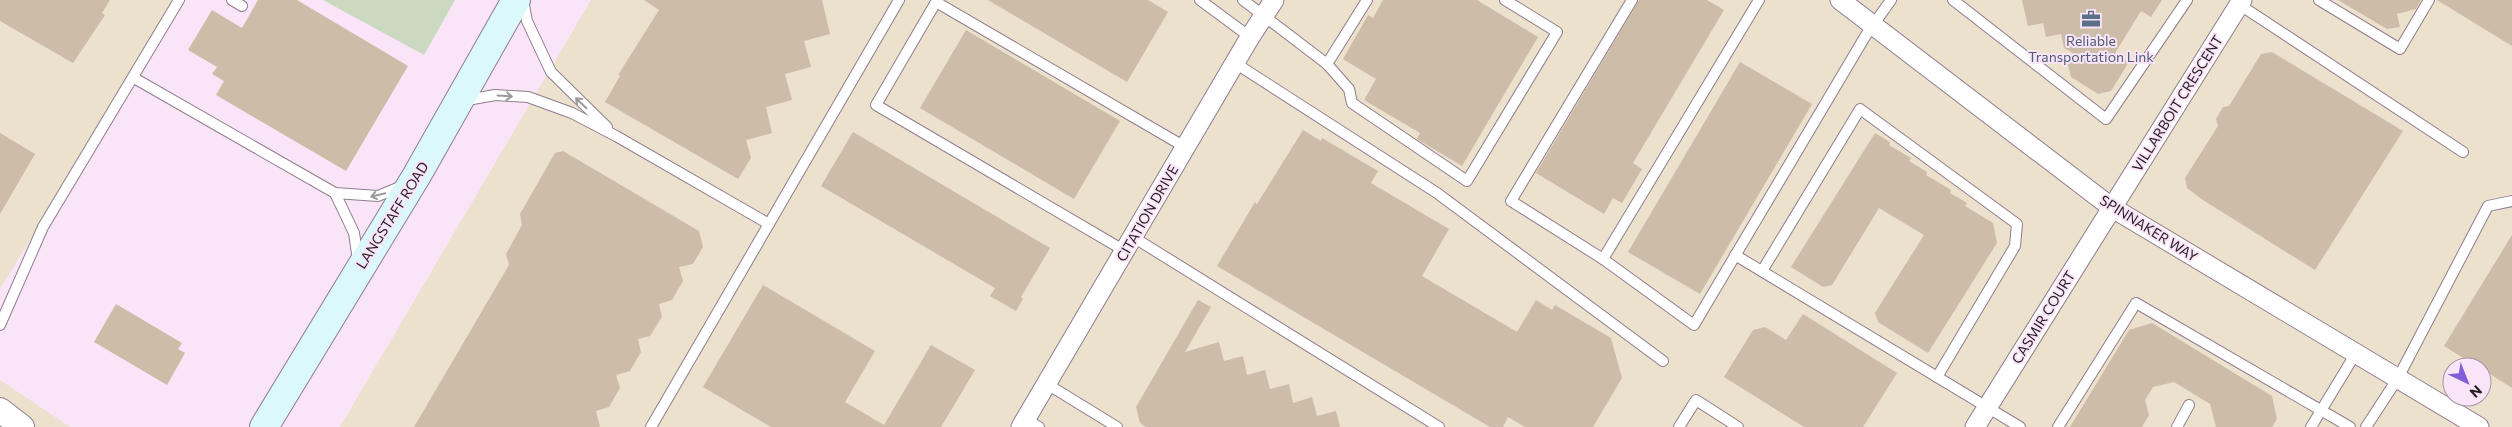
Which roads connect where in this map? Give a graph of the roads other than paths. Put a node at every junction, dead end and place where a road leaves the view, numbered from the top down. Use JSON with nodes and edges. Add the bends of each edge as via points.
{"nodes":[{"id":1,"x":179,"y":0,"type":"edge"},
{"id":2,"x":516,"y":0,"type":"edge"},
{"id":3,"x":523,"y":0,"type":"edge"},
{"id":4,"x":899,"y":0,"type":"edge"},
{"id":5,"x":1200,"y":0,"type":"edge"},
{"id":6,"x":1243,"y":0,"type":"edge"},
{"id":7,"x":1274,"y":0,"type":"edge"},
{"id":8,"x":1367,"y":0,"type":"edge"},
{"id":9,"x":1505,"y":0,"type":"edge"},
{"id":10,"x":1632,"y":0,"type":"edge"},
{"id":11,"x":1758,"y":0,"type":"edge"},
{"id":12,"x":1840,"y":0,"type":"edge"},
{"id":13,"x":1890,"y":0,"type":"edge"},
{"id":14,"x":1953,"y":0,"type":"edge"},
{"id":15,"x":2187,"y":0,"type":"edge"},
{"id":16,"x":2319,"y":0,"type":"edge"},
{"id":17,"x":2429,"y":0,"type":"edge"},
{"id":18,"x":937,"y":1,"type":"edge"},
{"id":19,"x":2238,"y":2,"type":"edge"},
{"id":20,"x":1263,"y":15,"type":"junction"},
{"id":21,"x":1873,"y":25,"type":"junction"},
{"id":22,"x":1250,"y":37,"type":"junction"},
{"id":23,"x":1235,"y":63,"type":"junction"},
{"id":24,"x":1326,"y":64,"type":"junction"},
{"id":25,"x":134,"y":78,"type":"junction"},
{"id":26,"x":457,"y":102,"type":"junction"},
{"id":27,"x":616,"y":136,"type":"junction"},
{"id":28,"x":1185,"y":147,"type":"junction"},
{"id":29,"x":2463,"y":152,"type":"dead end"},
{"id":30,"x":417,"y":175,"type":"junction"},
{"id":31,"x":335,"y":193,"type":"junction"},
{"id":32,"x":2512,"y":201,"type":"edge"},
{"id":33,"x":2111,"y":206,"type":"junction"},
{"id":34,"x":769,"y":224,"type":"junction"},
{"id":35,"x":1129,"y":244,"type":"junction"},
{"id":36,"x":1736,"y":255,"type":"junction"},
{"id":37,"x":1603,"y":259,"type":"junction"},
{"id":38,"x":359,"y":268,"type":"junction"},
{"id":39,"x":1762,"y":271,"type":"junction"},
{"id":40,"x":0,"y":325,"type":"edge"},
{"id":41,"x":2356,"y":353,"type":"junction"},
{"id":42,"x":1662,"y":361,"type":"dead end"},
{"id":43,"x":1937,"y":376,"type":"junction"},
{"id":44,"x":2398,"y":378,"type":"junction"},
{"id":45,"x":1047,"y":384,"type":"junction"},
{"id":46,"x":2189,"y":405,"type":"dead end"},
{"id":47,"x":1987,"y":407,"type":"junction"},
{"id":48,"x":2322,"y":409,"type":"junction"},
{"id":49,"x":0,"y":410,"type":"edge"},
{"id":50,"x":1029,"y":424,"type":"edge"},
{"id":51,"x":22,"y":427,"type":"edge"},
{"id":52,"x":264,"y":427,"type":"edge"},
{"id":53,"x":651,"y":427,"type":"edge"},
{"id":54,"x":1117,"y":427,"type":"edge"},
{"id":55,"x":1439,"y":427,"type":"edge"},
{"id":56,"x":1679,"y":427,"type":"edge"},
{"id":57,"x":1738,"y":427,"type":"edge"},
{"id":58,"x":1975,"y":427,"type":"edge"},
{"id":59,"x":2020,"y":427,"type":"edge"},
{"id":60,"x":2058,"y":427,"type":"edge"},
{"id":61,"x":2177,"y":427,"type":"edge"},
{"id":62,"x":2311,"y":427,"type":"edge"},
{"id":63,"x":2350,"y":427,"type":"edge"},
{"id":64,"x":2366,"y":427,"type":"edge"},
{"id":65,"x":2479,"y":427,"type":"edge"}],
"edges":[{"from":1,"to":25,"type":"lane"},
{"from":2,"to":26,"type":"main road","name":"LANGSTAFF ROAD"},
{"from":27,"to":3,"type":"lane","one_way":true,"via":[[550,72],[527,21]]},
{"from":4,"to":34,"type":"lane"},
{"from":5,"to":22,"type":"lane"},
{"from":6,"to":20,"type":"lane"},
{"from":7,"to":20,"type":"street","name":"CITATION DRIVE"},
{"from":8,"to":24,"type":"lane"},
{"from":9,"to":24,"type":"lane","via":[[1556,32],[1467,181],[1352,103],[1349,88]]},
{"from":10,"to":37,"type":"lane","via":[[1512,201]]},
{"from":11,"to":37,"type":"lane"},
{"from":12,"to":21,"type":"street","name":"SPINNAKER WAY"},
{"from":13,"to":21,"type":"lane"},
{"from":14,"to":15,"type":"lane","via":[[2106,119]]},
{"from":16,"to":17,"type":"lane","via":[[2400,49]]},
{"from":18,"to":28,"type":"lane"},
{"from":18,"to":35,"type":"lane","via":[[876,105]]},
{"from":19,"to":29,"type":"lane"},
{"from":19,"to":33,"type":"street","name":"VILLARBOIT CRESCENT"},
{"from":20,"to":22,"type":"street","name":"CITATION DRIVE"},
{"from":20,"to":24,"type":"lane"},
{"from":21,"to":33,"type":"street","name":"SPINNAKER WAY"},
{"from":21,"to":36,"type":"lane"},
{"from":22,"to":23,"type":"street","name":"CITATION DRIVE"},
{"from":23,"to":28,"type":"street","name":"CITATION DRIVE"},
{"from":23,"to":42,"type":"lane","via":[[1437,193]]},
{"from":25,"to":31,"type":"lane"},
{"from":25,"to":40,"type":"lane","via":[[42,227]]},
{"from":26,"to":27,"type":"lane","one_way":true,"via":[[495,95],[528,97],[572,113]]},
{"from":26,"to":30,"type":"main road","name":"LANGSTAFF ROAD"},
{"from":27,"to":34,"type":"lane"},
{"from":28,"to":35,"type":"street","name":"CITATION DRIVE"},
{"from":30,"to":31,"type":"lane","one_way":true,"via":[[378,196]]},
{"from":30,"to":38,"type":"main road","name":"LANGSTAFF ROAD"},
{"from":31,"to":38,"type":"lane","via":[[350,219],[357,240]]},
{"from":32,"to":44,"type":"lane","via":[[2488,206]]},
{"from":33,"to":41,"type":"street","name":"SPINNAKER WAY"},
{"from":33,"to":47,"type":"street","name":"CASMIR COURT"},
{"from":34,"to":53,"type":"lane"},
{"from":35,"to":45,"type":"street","name":"CITATION DRIVE"},
{"from":35,"to":55,"type":"lane"},
{"from":36,"to":37,"type":"lane","via":[[1694,325]]},
{"from":36,"to":39,"type":"lane"},
{"from":38,"to":52,"type":"main road","name":"LANGSTAFF ROAD"},
{"from":39,"to":43,"type":"lane"},
{"from":39,"to":43,"type":"lane","via":[[1860,109],[2017,224],[2014,246]]},
{"from":41,"to":44,"type":"street","name":"SPINNAKER WAY"},
{"from":41,"to":48,"type":"lane"},
{"from":43,"to":47,"type":"lane"},
{"from":44,"to":64,"type":"lane"},
{"from":44,"to":65,"type":"street","name":"SPINNAKER WAY"},
{"from":45,"to":50,"type":"street","name":"CITATION DRIVE"},
{"from":45,"to":54,"type":"lane"},
{"from":46,"to":61,"type":"lane"},
{"from":47,"to":58,"type":"street","name":"CASMIR COURT"},
{"from":47,"to":59,"type":"lane"},
{"from":48,"to":60,"type":"lane","via":[[2136,303]]},
{"from":48,"to":62,"type":"lane"},
{"from":48,"to":63,"type":"lane"},
{"from":49,"to":51,"type":"street"},
{"from":56,"to":57,"type":"lane","via":[[1696,400]]}]}
